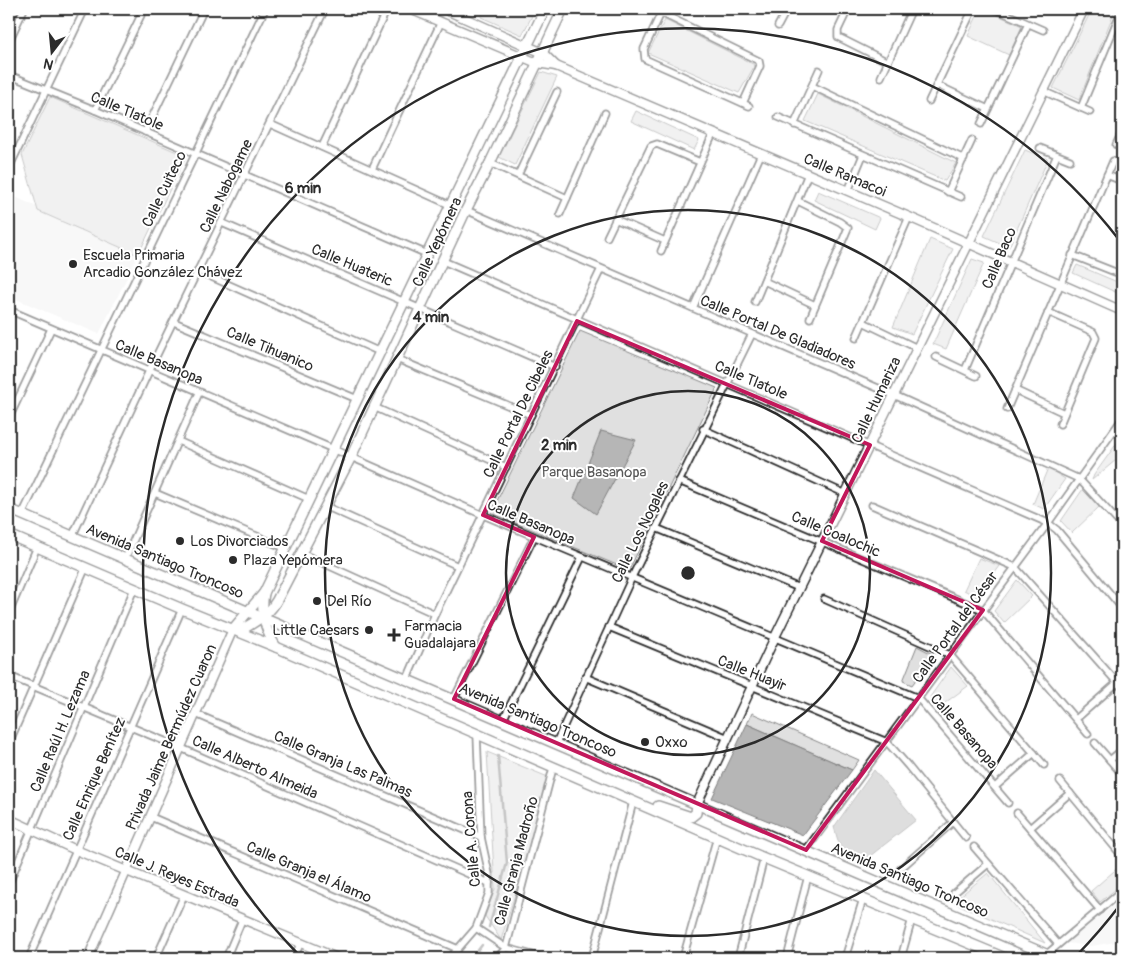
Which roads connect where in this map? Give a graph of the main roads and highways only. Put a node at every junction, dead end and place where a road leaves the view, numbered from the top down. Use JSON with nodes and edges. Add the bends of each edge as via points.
{"nodes":[{"id":1,"x":563,"y":9,"type":"edge"},
{"id":2,"x":544,"y":11,"type":"edge"},
{"id":3,"x":9,"y":509,"type":"edge"},
{"id":4,"x":9,"y":535,"type":"edge"},
{"id":5,"x":264,"y":593,"type":"junction"},
{"id":6,"x":249,"y":612,"type":"junction"},
{"id":7,"x":263,"y":617,"type":"junction"},
{"id":8,"x":234,"y":633,"type":"junction"},
{"id":9,"x":276,"y":647,"type":"junction"},
{"id":10,"x":617,"y":795,"type":"junction"},
{"id":11,"x":698,"y":804,"type":"junction"},
{"id":12,"x":1051,"y":956,"type":"edge"},
{"id":13,"x":1006,"y":958,"type":"edge"}],
"edges":[{"from":1,"to":7,"type":"main road","name":"Calle Yepómera","via":[[351,457],[274,606]]},
{"from":2,"to":5,"type":"main road","name":"Calle Yepómera"},
{"from":3,"to":6,"type":"main road","name":"Avenida Santiago Troncoso"},
{"from":4,"to":8,"type":"main road"},
{"from":5,"to":6,"type":"main road","name":"Calle Yepómera"},
{"from":5,"to":7,"type":"main road"},
{"from":6,"to":7,"type":"main road","name":"Avenida Santiago Troncoso"},
{"from":6,"to":8,"type":"main road","name":"Calle Yepómera"},
{"from":7,"to":8,"type":"main road","name":"Calle Yepómera"},
{"from":7,"to":9,"type":"main road"},
{"from":7,"to":11,"type":"main road","name":"Avenida Santiago Troncoso"},
{"from":8,"to":9,"type":"main road"},
{"from":9,"to":10,"type":"main road"},
{"from":10,"to":11,"type":"main road","via":[[627,795],[689,817],[696,813]]},
{"from":10,"to":13,"type":"main road"},
{"from":11,"to":12,"type":"main road","name":"Avenida Santiago Troncoso"}]}
